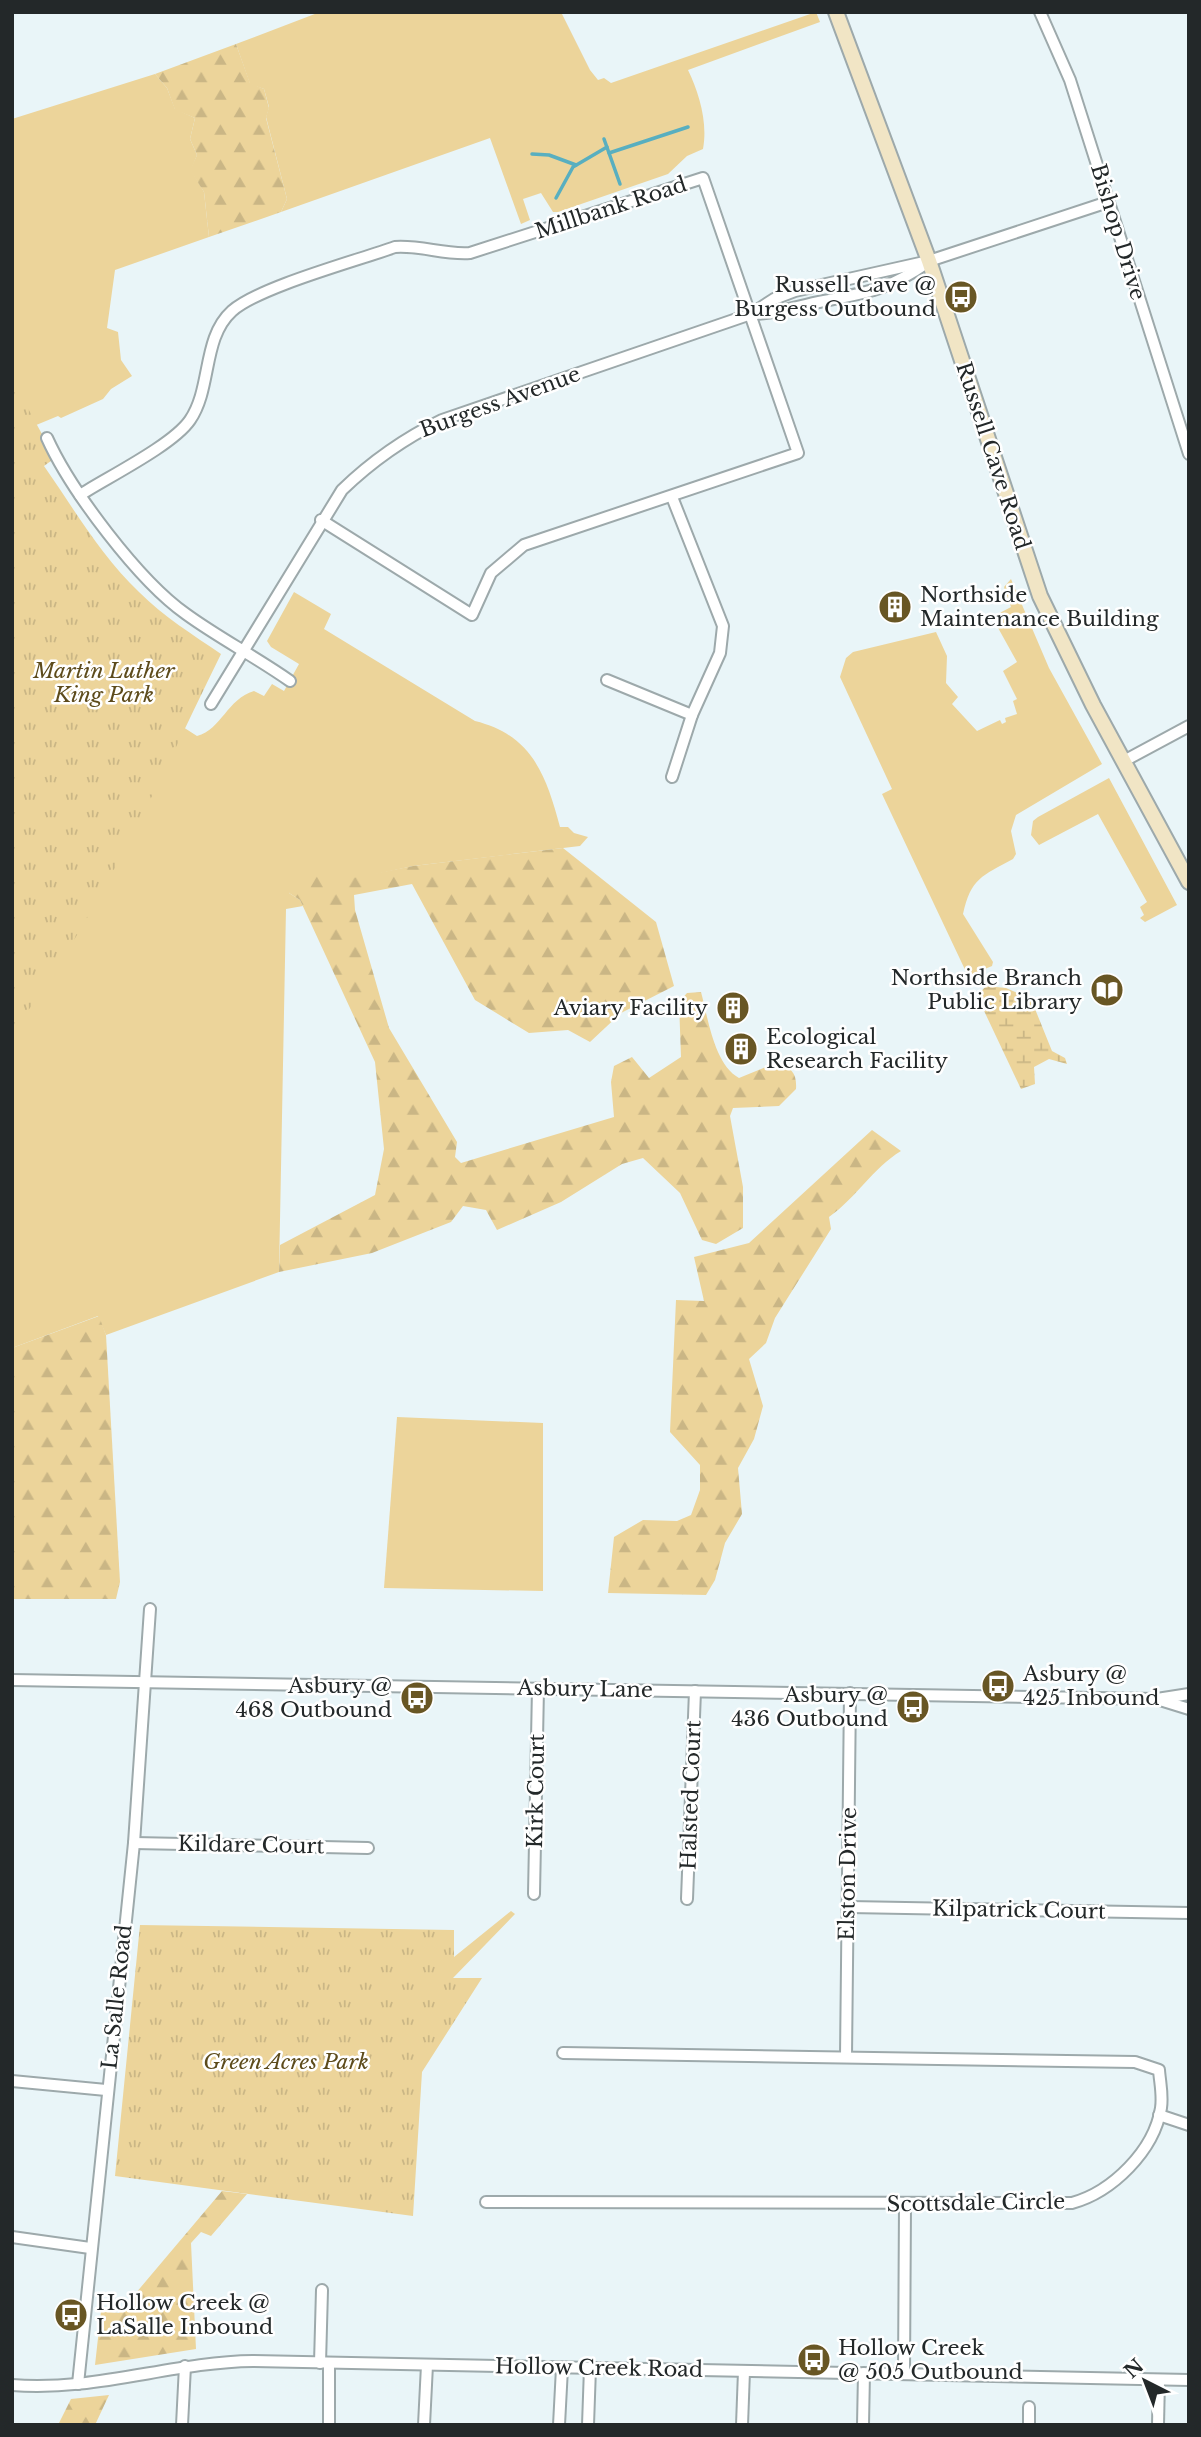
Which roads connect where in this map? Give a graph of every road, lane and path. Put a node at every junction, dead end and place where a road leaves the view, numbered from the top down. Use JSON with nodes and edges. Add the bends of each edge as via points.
{"nodes":[{"id":1,"x":836,"y":12,"type":"edge"},
{"id":2,"x":1040,"y":12,"type":"edge"},
{"id":3,"x":1108,"y":202,"type":"junction"},
{"id":4,"x":929,"y":261,"type":"junction"},
{"id":5,"x":751,"y":314,"type":"junction"},
{"id":6,"x":47,"y":438,"type":"dead end"},
{"id":7,"x":1189,"y":454,"type":"edge"},
{"id":8,"x":80,"y":495,"type":"junction"},
{"id":9,"x":672,"y":497,"type":"junction"},
{"id":10,"x":321,"y":520,"type":"junction"},
{"id":11,"x":243,"y":648,"type":"junction"},
{"id":12,"x":607,"y":680,"type":"dead end"},
{"id":13,"x":290,"y":681,"type":"dead end"},
{"id":14,"x":211,"y":705,"type":"dead end"},
{"id":15,"x":692,"y":715,"type":"junction"},
{"id":16,"x":1189,"y":726,"type":"edge"},
{"id":17,"x":1124,"y":761,"type":"junction"},
{"id":18,"x":673,"y":777,"type":"dead end"},
{"id":19,"x":1189,"y":881,"type":"edge"},
{"id":20,"x":150,"y":1609,"type":"dead end"},
{"id":21,"x":12,"y":1680,"type":"edge"},
{"id":22,"x":147,"y":1681,"type":"junction"},
{"id":23,"x":538,"y":1688,"type":"junction"},
{"id":24,"x":695,"y":1691,"type":"junction"},
{"id":25,"x":850,"y":1693,"type":"junction"},
{"id":26,"x":1189,"y":1694,"type":"edge"},
{"id":27,"x":1157,"y":1699,"type":"junction"},
{"id":28,"x":1189,"y":1709,"type":"edge"},
{"id":29,"x":134,"y":1843,"type":"junction"},
{"id":30,"x":368,"y":1848,"type":"dead end"},
{"id":31,"x":534,"y":1895,"type":"dead end"},
{"id":32,"x":687,"y":1899,"type":"dead end"},
{"id":33,"x":849,"y":1907,"type":"junction"},
{"id":34,"x":1189,"y":1913,"type":"edge"},
{"id":35,"x":563,"y":2053,"type":"dead end"},
{"id":36,"x":846,"y":2056,"type":"junction"},
{"id":37,"x":12,"y":2081,"type":"edge"},
{"id":38,"x":106,"y":2090,"type":"junction"},
{"id":39,"x":1159,"y":2115,"type":"junction"},
{"id":40,"x":1189,"y":2125,"type":"edge"},
{"id":41,"x":486,"y":2202,"type":"dead end"},
{"id":42,"x":905,"y":2205,"type":"junction"},
{"id":43,"x":12,"y":2237,"type":"edge"},
{"id":44,"x":90,"y":2248,"type":"junction"},
{"id":45,"x":322,"y":2290,"type":"dead end"},
{"id":46,"x":325,"y":2363,"type":"junction"},
{"id":47,"x":427,"y":2365,"type":"junction"},
{"id":48,"x":185,"y":2366,"type":"junction"},
{"id":49,"x":562,"y":2368,"type":"junction"},
{"id":50,"x":590,"y":2368,"type":"junction"},
{"id":51,"x":744,"y":2371,"type":"junction"},
{"id":52,"x":864,"y":2373,"type":"junction"},
{"id":53,"x":904,"y":2374,"type":"junction"},
{"id":54,"x":1159,"y":2380,"type":"junction"},
{"id":55,"x":1189,"y":2380,"type":"edge"},
{"id":56,"x":78,"y":2384,"type":"junction"},
{"id":57,"x":12,"y":2385,"type":"edge"},
{"id":58,"x":1029,"y":2407,"type":"dead end"},
{"id":59,"x":182,"y":2425,"type":"edge"},
{"id":60,"x":329,"y":2425,"type":"edge"},
{"id":61,"x":424,"y":2425,"type":"edge"},
{"id":62,"x":559,"y":2425,"type":"edge"},
{"id":63,"x":588,"y":2425,"type":"edge"},
{"id":64,"x":742,"y":2425,"type":"edge"},
{"id":65,"x":863,"y":2425,"type":"edge"},
{"id":66,"x":1029,"y":2425,"type":"edge"},
{"id":67,"x":1158,"y":2425,"type":"edge"}],
"edges":[{"from":1,"to":4,"type":"main road","name":"Russell Cave Road"},
{"from":2,"to":3,"type":"street","name":"Bishop Drive","via":[[1070,80]]},
{"from":3,"to":4,"type":"street","name":"Burgess Avenue"},
{"from":3,"to":7,"type":"street","name":"Bishop Drive"},
{"from":4,"to":5,"type":"street","name":"Burgess Avenue","via":[[795,291]]},
{"from":4,"to":5,"type":"street","name":"Burgess Avenue","via":[[898,283],[877,291],[782,313]]},
{"from":4,"to":17,"type":"main road","name":"Russell Cave Road","via":[[1040,596]]},
{"from":5,"to":8,"type":"street","name":"Millbank Road","via":[[704,178],[470,253],[395,247],[252,298],[230,312],[218,330],[190,420],[169,439]]},
{"from":5,"to":9,"type":"street","name":"Millbank Road","via":[[798,453]]},
{"from":5,"to":10,"type":"street","name":"Burgess Avenue","via":[[442,420],[372,461],[342,490]]},
{"from":6,"to":8,"type":"street"},
{"from":8,"to":11,"type":"street","via":[[112,538],[185,613]]},
{"from":9,"to":10,"type":"street","name":"Millbank Road","via":[[524,545],[491,573],[472,615]]},
{"from":9,"to":15,"type":"street","via":[[723,626],[720,653]]},
{"from":10,"to":11,"type":"street","name":"Burgess Avenue"},
{"from":11,"to":13,"type":"street"},
{"from":11,"to":14,"type":"street","name":"Burgess Avenue"},
{"from":12,"to":15,"type":"street"},
{"from":15,"to":18,"type":"street"},
{"from":16,"to":17,"type":"street"},
{"from":17,"to":19,"type":"main road","name":"Russell Cave Road"},
{"from":20,"to":22,"type":"street","name":"La Salle Road"},
{"from":21,"to":22,"type":"street","name":"Asbury Lane"},
{"from":22,"to":23,"type":"street","name":"Asbury Lane"},
{"from":22,"to":29,"type":"street","name":"La Salle Road"},
{"from":23,"to":24,"type":"street","name":"Asbury Lane"},
{"from":23,"to":31,"type":"street","name":"Kirk Court"},
{"from":24,"to":25,"type":"street","name":"Asbury Lane"},
{"from":24,"to":32,"type":"street","name":"Halsted Court"},
{"from":25,"to":27,"type":"street","name":"Asbury Lane"},
{"from":25,"to":33,"type":"street","name":"Elston Drive"},
{"from":26,"to":27,"type":"street","name":"Asbury Lane"},
{"from":27,"to":28,"type":"street","name":"Asbury Lane"},
{"from":29,"to":30,"type":"street","name":"Kildare Court"},
{"from":29,"to":38,"type":"street","name":"La Salle Road"},
{"from":33,"to":34,"type":"street","name":"Kilpatrick Court"},
{"from":33,"to":36,"type":"street","name":"Elston Drive"},
{"from":35,"to":36,"type":"street","name":"Scottsdale Circle"},
{"from":36,"to":39,"type":"street","name":"Scottsdale Circle","via":[[1147,2064],[1159,2070]]},
{"from":37,"to":38,"type":"street"},
{"from":38,"to":44,"type":"street","name":"La Salle Road"},
{"from":39,"to":40,"type":"street"},
{"from":39,"to":42,"type":"street","name":"Scottsdale Circle","via":[[1127,2169],[1086,2199],[1059,2204]]},
{"from":41,"to":42,"type":"street","name":"Scottsdale Circle"},
{"from":42,"to":53,"type":"street"},
{"from":43,"to":44,"type":"street"},
{"from":44,"to":56,"type":"street","name":"La Salle Road"},
{"from":45,"to":46,"type":"street"},
{"from":46,"to":47,"type":"street","name":"Hollow Creek Road"},
{"from":46,"to":48,"type":"street","name":"Hollow Creek Road","via":[[228,2361]]},
{"from":46,"to":60,"type":"street"},
{"from":47,"to":49,"type":"street","name":"Hollow Creek Road"},
{"from":47,"to":61,"type":"street"},
{"from":48,"to":56,"type":"street","name":"Hollow Creek Road"},
{"from":48,"to":59,"type":"street"},
{"from":49,"to":50,"type":"street","name":"Hollow Creek Road"},
{"from":49,"to":62,"type":"street"},
{"from":50,"to":51,"type":"street","name":"Hollow Creek Road"},
{"from":50,"to":63,"type":"street"},
{"from":51,"to":52,"type":"street","name":"Hollow Creek Road"},
{"from":51,"to":64,"type":"street"},
{"from":52,"to":53,"type":"street","name":"Hollow Creek Road"},
{"from":52,"to":65,"type":"street"},
{"from":53,"to":54,"type":"street","name":"Hollow Creek Road"},
{"from":54,"to":55,"type":"street","name":"Hollow Creek Road"},
{"from":54,"to":67,"type":"street"},
{"from":56,"to":57,"type":"street","name":"Hollow Creek Road"},
{"from":58,"to":66,"type":"street"}]}
